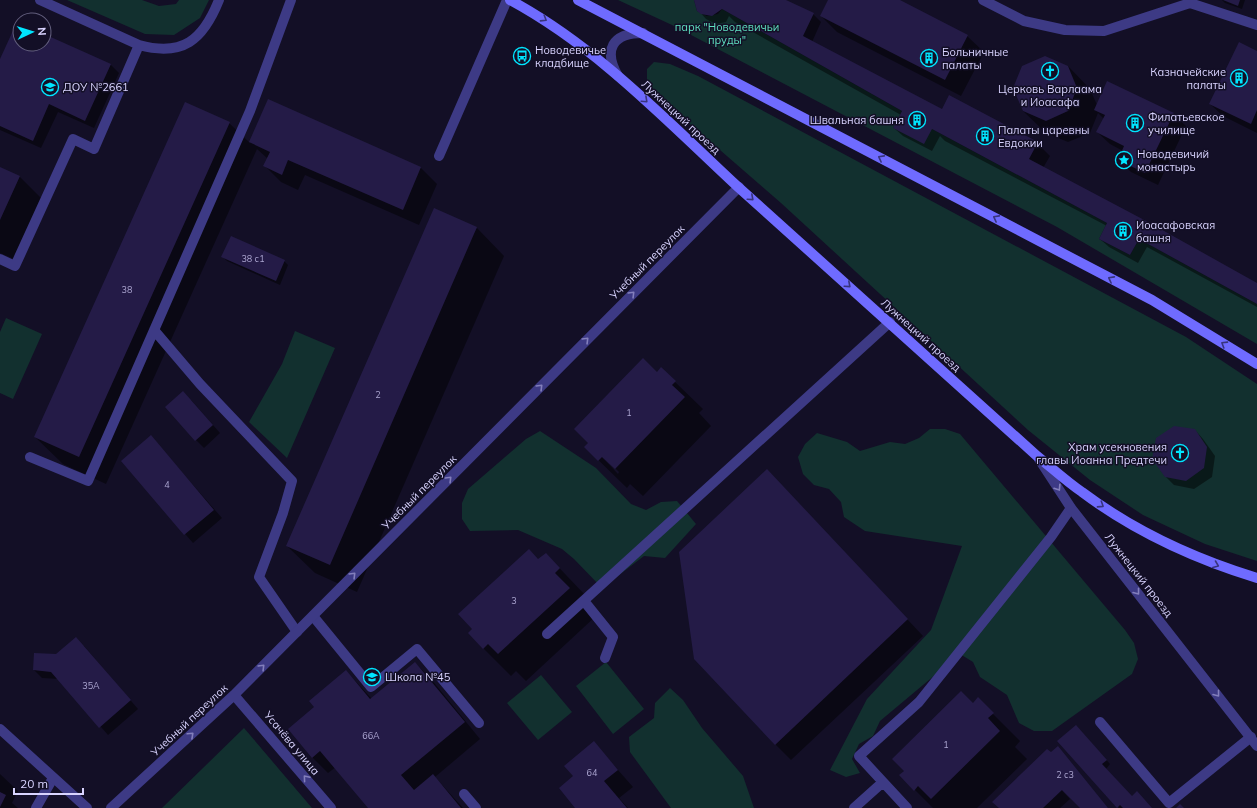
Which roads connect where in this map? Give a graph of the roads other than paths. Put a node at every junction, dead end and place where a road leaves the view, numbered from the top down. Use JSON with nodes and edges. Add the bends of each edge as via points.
{"nodes":[{"id":1,"x":40,"y":0,"type":"edge"},
{"id":2,"x":219,"y":0,"type":"edge"},
{"id":3,"x":290,"y":0,"type":"edge"},
{"id":4,"x":508,"y":0,"type":"edge"},
{"id":5,"x":578,"y":0,"type":"edge"},
{"id":6,"x":983,"y":0,"type":"edge"},
{"id":7,"x":1257,"y":25,"type":"edge"},
{"id":8,"x":643,"y":33,"type":"junction"},
{"id":9,"x":139,"y":46,"type":"junction"},
{"id":10,"x":618,"y":76,"type":"junction"},
{"id":11,"x":440,"y":156,"type":"dead end"},
{"id":12,"x":739,"y":187,"type":"junction"},
{"id":13,"x":0,"y":259,"type":"edge"},
{"id":14,"x":890,"y":322,"type":"junction"},
{"id":15,"x":154,"y":330,"type":"junction"},
{"id":16,"x":1257,"y":364,"type":"edge"},
{"id":17,"x":1037,"y":456,"type":"junction"},
{"id":18,"x":30,"y":457,"type":"dead end"},
{"id":19,"x":1071,"y":508,"type":"junction"},
{"id":20,"x":1257,"y":578,"type":"edge"},
{"id":21,"x":584,"y":601,"type":"junction"},
{"id":22,"x":313,"y":616,"type":"junction"},
{"id":23,"x":297,"y":632,"type":"junction"},
{"id":24,"x":547,"y":634,"type":"dead end"},
{"id":25,"x":605,"y":658,"type":"dead end"},
{"id":26,"x":234,"y":695,"type":"junction"},
{"id":27,"x":1100,"y":722,"type":"dead end"},
{"id":28,"x":479,"y":723,"type":"dead end"},
{"id":29,"x":0,"y":729,"type":"edge"},
{"id":30,"x":1254,"y":742,"type":"edge"},
{"id":31,"x":54,"y":778,"type":"junction"},
{"id":32,"x":883,"y":782,"type":"junction"},
{"id":33,"x":464,"y":794,"type":"dead end"},
{"id":34,"x":36,"y":808,"type":"edge"},
{"id":35,"x":87,"y":808,"type":"edge"},
{"id":36,"x":111,"y":808,"type":"edge"},
{"id":37,"x":331,"y":808,"type":"edge"},
{"id":38,"x":476,"y":808,"type":"edge"},
{"id":39,"x":854,"y":808,"type":"edge"},
{"id":40,"x":907,"y":808,"type":"edge"}],
"edges":[{"from":1,"to":9,"type":"street"},
{"from":2,"to":9,"type":"street","via":[[211,20],[199,37],[168,50]]},
{"from":3,"to":15,"type":"street","via":[[250,111]]},
{"from":4,"to":10,"type":"main road","name":"Лужнецкий проезд","one_way":true,"via":[[552,24]]},
{"from":4,"to":11,"type":"street"},
{"from":5,"to":8,"type":"main road"},
{"from":6,"to":7,"type":"street","via":[[1024,21],[1065,30],[1104,31],[1190,3]]},
{"from":8,"to":10,"type":"street","via":[[625,35],[616,40],[611,48],[610,57]]},
{"from":16,"to":8,"type":"main road","one_way":true,"via":[[1152,300]]},
{"from":9,"to":13,"type":"street","via":[[94,149],[73,139],[15,266]]},
{"from":10,"to":12,"type":"main road","name":"Лужнецкий проезд","one_way":true},
{"from":12,"to":14,"type":"main road","name":"Лужнецкий проезд","one_way":true},
{"from":22,"to":12,"type":"street","name":"Учебный переулок","one_way":true},
{"from":14,"to":17,"type":"main road","name":"Лужнецкий проезд"},
{"from":14,"to":21,"type":"street"},
{"from":15,"to":18,"type":"street","via":[[88,480]]},
{"from":15,"to":23,"type":"street","via":[[200,384],[292,481],[259,577]]},
{"from":17,"to":19,"type":"street","name":"Лужнецкий проезд","one_way":true},
{"from":17,"to":20,"type":"main road","one_way":true,"via":[[1083,493],[1130,524],[1212,564]]},
{"from":19,"to":30,"type":"street","name":"Лужнецкий проезд","one_way":true},
{"from":19,"to":32,"type":"street","via":[[919,702],[859,756]]},
{"from":21,"to":24,"type":"street"},
{"from":21,"to":25,"type":"street","via":[[612,637]]},
{"from":22,"to":23,"type":"street","name":"Учебный переулок"},
{"from":22,"to":28,"type":"street","via":[[371,687],[417,649]]},
{"from":26,"to":23,"type":"street","name":"Учебный переулок","one_way":true},
{"from":36,"to":26,"type":"street","name":"Учебный переулок","one_way":true},
{"from":37,"to":26,"type":"street","name":"Усачёва улица","one_way":true},
{"from":27,"to":30,"type":"street","via":[[1168,803]]},
{"from":29,"to":31,"type":"street"},
{"from":31,"to":34,"type":"street"},
{"from":31,"to":35,"type":"street"},
{"from":32,"to":39,"type":"street"},
{"from":32,"to":40,"type":"street"},
{"from":33,"to":38,"type":"street"}]}
